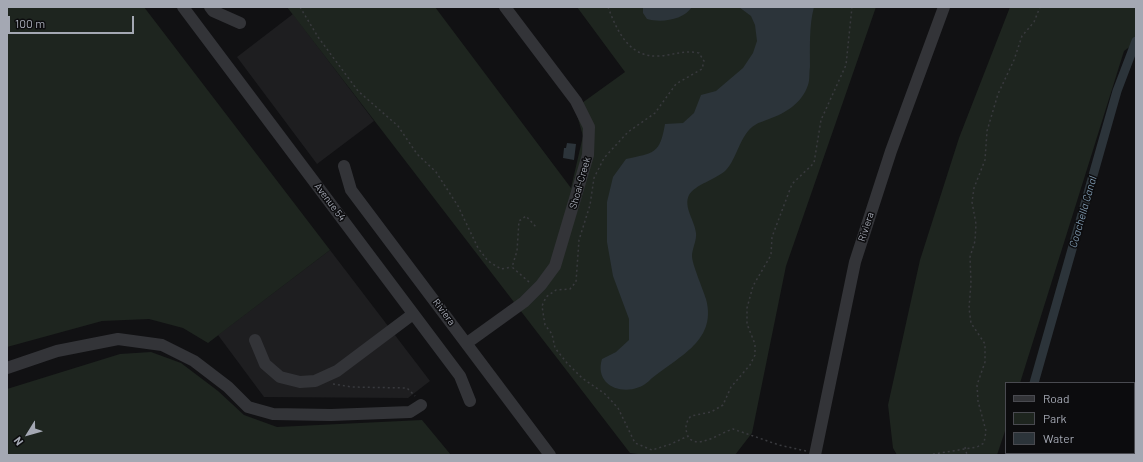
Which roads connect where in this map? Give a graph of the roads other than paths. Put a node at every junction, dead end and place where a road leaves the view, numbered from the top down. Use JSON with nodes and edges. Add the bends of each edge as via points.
{"nodes":[{"id":1,"x":183,"y":7,"type":"edge"},
{"id":2,"x":210,"y":7,"type":"edge"},
{"id":3,"x":505,"y":7,"type":"edge"},
{"id":4,"x":944,"y":7,"type":"edge"},
{"id":5,"x":240,"y":23,"type":"dead end"},
{"id":6,"x":344,"y":166,"type":"dead end"},
{"id":7,"x":414,"y":314,"type":"junction"},
{"id":8,"x":255,"y":340,"type":"dead end"},
{"id":9,"x":467,"y":343,"type":"junction"},
{"id":10,"x":7,"y":368,"type":"edge"},
{"id":11,"x":470,"y":402,"type":"dead end"},
{"id":12,"x":421,"y":405,"type":"road end"},
{"id":13,"x":815,"y":453,"type":"edge"},
{"id":14,"x":550,"y":455,"type":"edge"}],
"edges":[{"from":1,"to":7,"type":"street","name":"Avenue 54"},
{"from":2,"to":5,"type":"street","via":[[213,11]]},
{"from":3,"to":9,"type":"street","name":"Shoal-Creek","via":[[576,101],[589,127],[588,155],[555,266],[524,302]]},
{"from":4,"to":13,"type":"street","name":"Riviera","via":[[890,151],[855,262]]},
{"from":6,"to":9,"type":"street","name":"Riviera","via":[[351,190]]},
{"from":7,"to":8,"type":"street","via":[[337,371],[315,381],[300,382],[280,378],[265,364]]},
{"from":7,"to":11,"type":"street","name":"Avenue 54","via":[[460,376]]},
{"from":9,"to":14,"type":"street","name":"Riviera"},
{"from":10,"to":12,"type":"street","via":[[57,351],[118,339],[162,345],[194,361],[228,387],[248,407],[273,414],[410,412]]}]}
